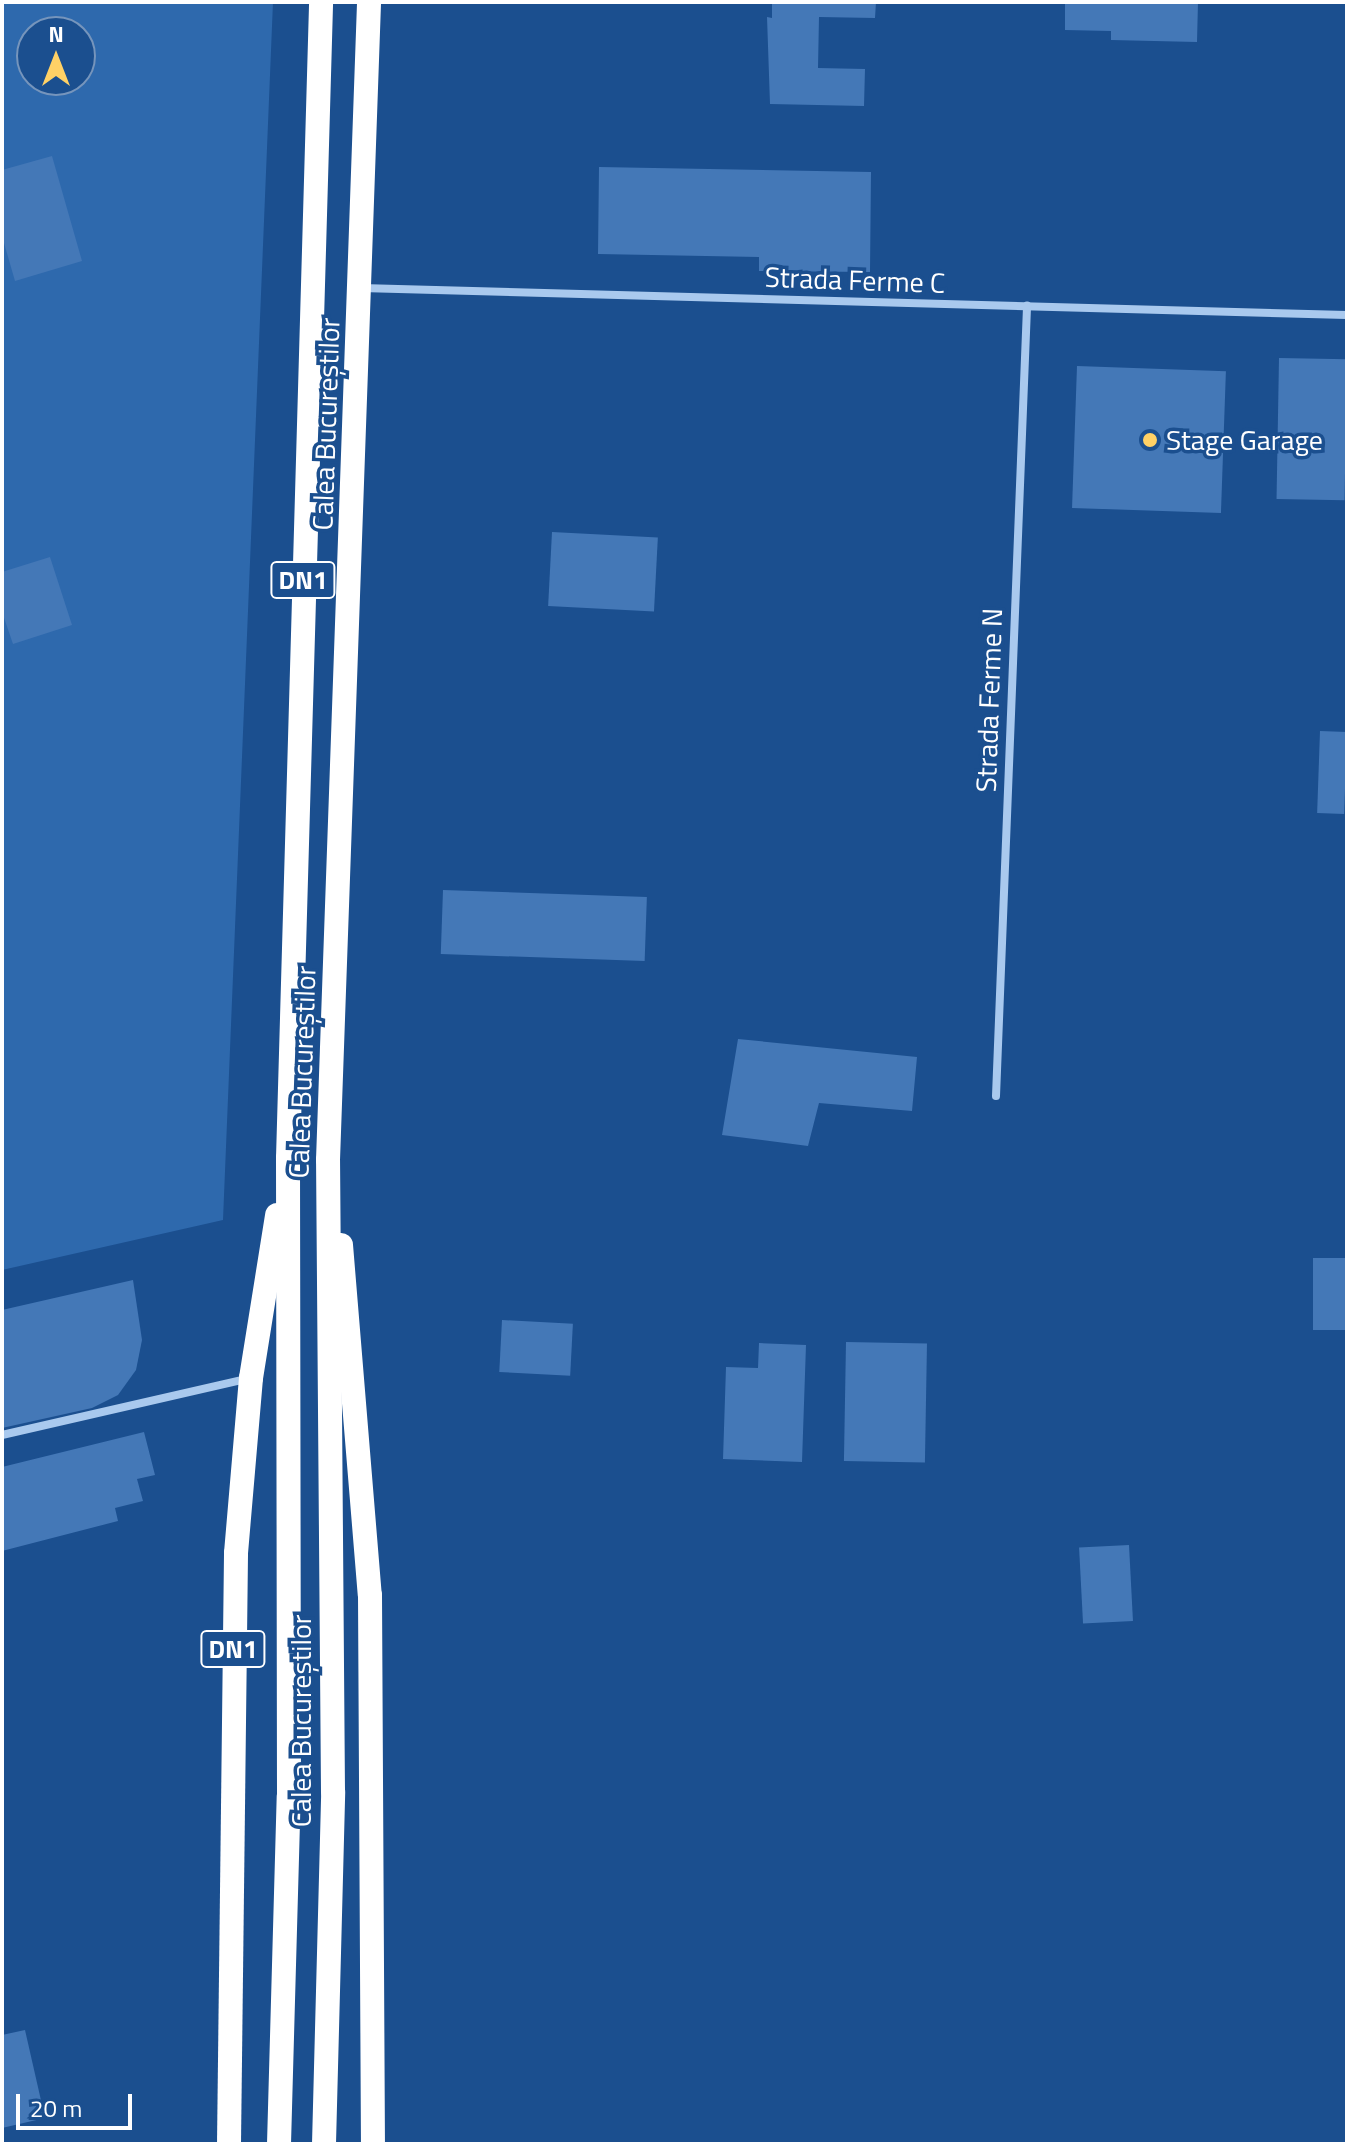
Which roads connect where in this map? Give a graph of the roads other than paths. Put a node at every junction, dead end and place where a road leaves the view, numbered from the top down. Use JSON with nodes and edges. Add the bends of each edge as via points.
{"nodes":[{"id":1,"x":321,"y":2,"type":"edge"},
{"id":2,"x":369,"y":2,"type":"edge"},
{"id":3,"x":361,"y":288,"type":"junction"},
{"id":4,"x":1027,"y":306,"type":"junction"},
{"id":5,"x":1347,"y":315,"type":"edge"},
{"id":6,"x":996,"y":1096,"type":"dead end"},
{"id":7,"x":288,"y":1158,"type":"junction"},
{"id":8,"x":328,"y":1160,"type":"junction"},
{"id":9,"x":251,"y":1378,"type":"junction"},
{"id":10,"x":2,"y":1435,"type":"edge"},
{"id":11,"x":229,"y":2144,"type":"edge"},
{"id":12,"x":279,"y":2144,"type":"edge"},
{"id":13,"x":324,"y":2144,"type":"edge"},
{"id":14,"x":373,"y":2144,"type":"edge"}],
"edges":[{"from":1,"to":7,"type":"highway","name":"Calea Bucureștilor","number":"DN1"},
{"from":2,"to":3,"type":"highway","name":"Calea Bucureștilor","number":"DN1"},
{"from":3,"to":4,"type":"street","name":"Strada Ferme C"},
{"from":3,"to":8,"type":"highway","name":"Calea Bucureștilor","number":"DN1"},
{"from":4,"to":5,"type":"street","name":"Strada Ferme C"},
{"from":4,"to":6,"type":"street","name":"Strada Ferme N"},
{"from":7,"to":9,"type":"highway","number":"DN1"},
{"from":7,"to":12,"type":"highway","name":"Calea Bucureștilor","number":"DN1","via":[[289,1796]]},
{"from":8,"to":13,"type":"highway","name":"Calea Bucureștilor","number":"DN1","via":[[333,1792]]},
{"from":8,"to":14,"type":"highway","number":"DN1","via":[[349,1302],[370,1595]]},
{"from":9,"to":10,"type":"street"},
{"from":9,"to":11,"type":"highway","number":"DN1","via":[[236,1553],[231,1709]]}]}
